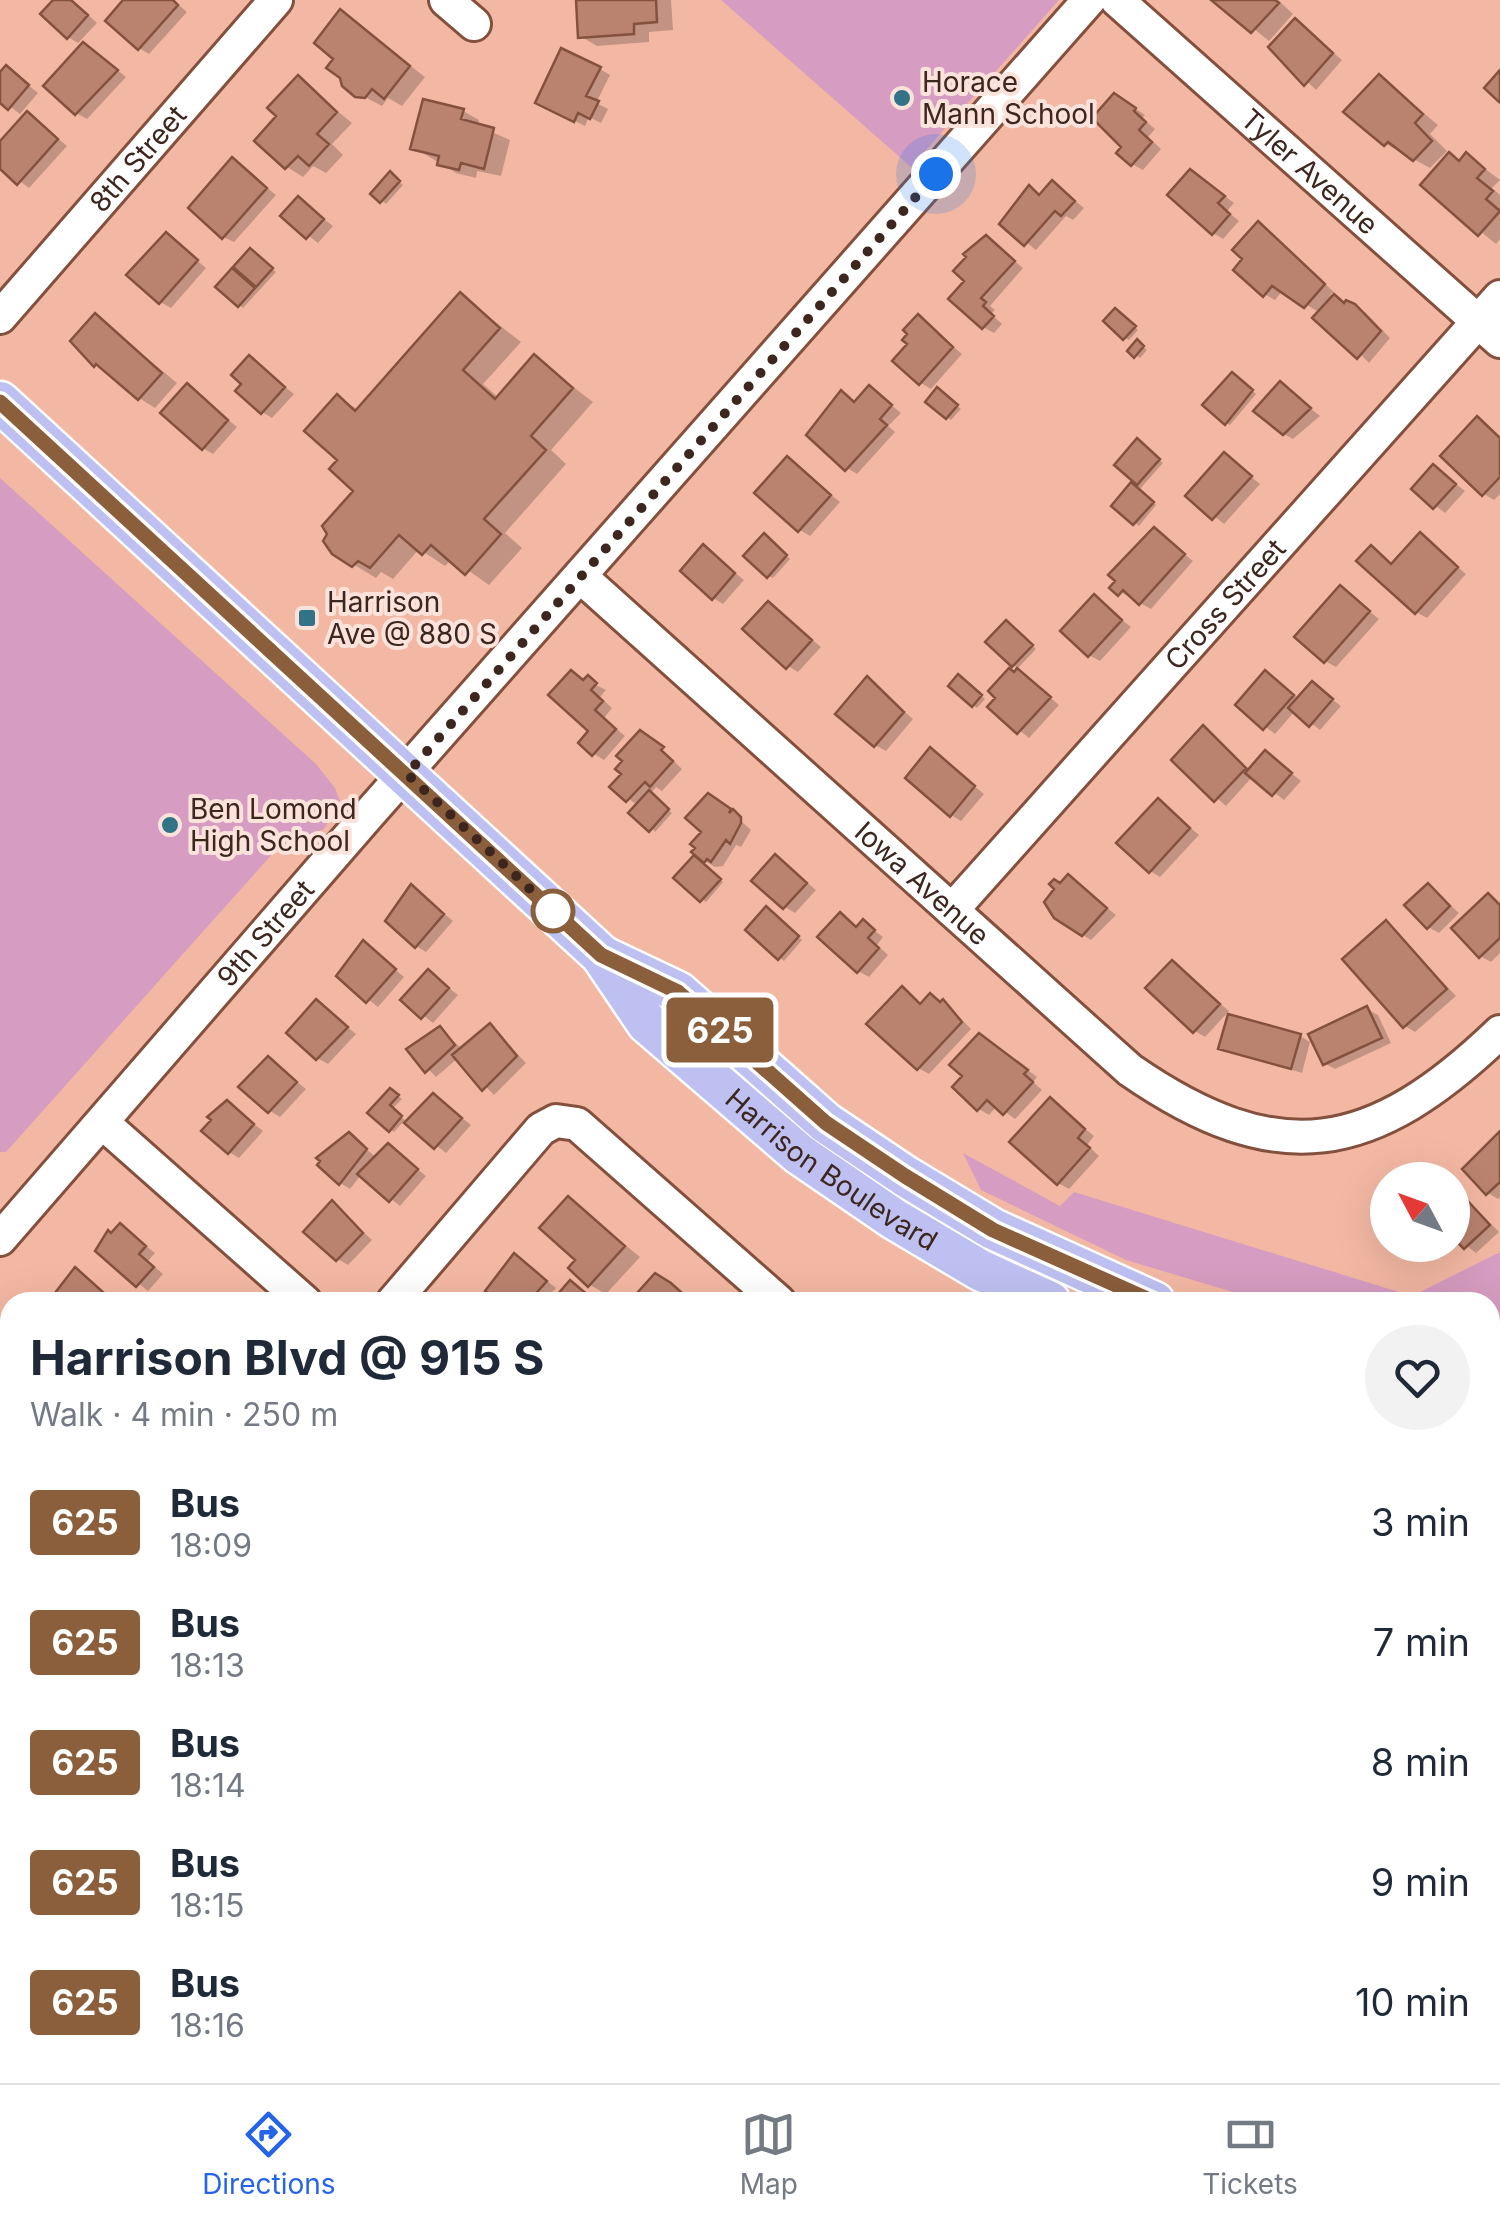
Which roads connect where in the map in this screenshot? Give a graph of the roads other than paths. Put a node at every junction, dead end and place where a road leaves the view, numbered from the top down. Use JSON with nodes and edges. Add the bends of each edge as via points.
{"nodes":[{"id":1,"x":276,"y":0,"type":"edge"},
{"id":2,"x":446,"y":0,"type":"edge"},
{"id":3,"x":1090,"y":0,"type":"edge"},
{"id":4,"x":1116,"y":0,"type":"edge"},
{"id":5,"x":474,"y":24,"type":"dead end"},
{"id":6,"x":0,"y":318,"type":"edge"},
{"id":7,"x":1493,"y":320,"type":"edge"},
{"id":8,"x":0,"y":402,"type":"edge"},
{"id":9,"x":580,"y":576,"type":"junction"},
{"id":10,"x":407,"y":774,"type":"junction"},
{"id":11,"x":952,"y":910,"type":"junction"},
{"id":12,"x":601,"y":955,"type":"junction"},
{"id":13,"x":1500,"y":1032,"type":"edge"},
{"id":14,"x":104,"y":1124,"type":"junction"},
{"id":15,"x":0,"y":1239,"type":"edge"},
{"id":16,"x":294,"y":1292,"type":"edge"},
{"id":17,"x":402,"y":1292,"type":"edge"},
{"id":18,"x":767,"y":1292,"type":"edge"},
{"id":19,"x":1028,"y":1292,"type":"edge"},
{"id":20,"x":1132,"y":1292,"type":"edge"}],
"edges":[{"from":1,"to":6,"type":"street","name":"8th Street"},
{"from":2,"to":5,"type":"street"},
{"from":3,"to":9,"type":"street","name":"9th Street"},
{"from":4,"to":7,"type":"street","name":"Tyler Avenue"},
{"from":7,"to":11,"type":"street","name":"Cross Street"},
{"from":8,"to":10,"type":"main road","name":"Harrison Boulevard"},
{"from":9,"to":10,"type":"street","name":"9th Street"},
{"from":9,"to":11,"type":"street","name":"Iowa Avenue"},
{"from":10,"to":12,"type":"main road","name":"Harrison Boulevard"},
{"from":10,"to":14,"type":"street","name":"9th Street"},
{"from":11,"to":13,"type":"street","name":"Iowa Avenue","via":[[1130,1070],[1226,1124],[1295,1139],[1332,1135],[1400,1112]]},
{"from":12,"to":19,"type":"main road","name":"Harrison Boulevard","via":[[648,1023],[784,1142],[894,1218]]},
{"from":12,"to":20,"type":"main road","name":"Harrison Boulevard","via":[[678,992],[826,1123],[905,1176],[993,1230]]},
{"from":14,"to":15,"type":"street","name":"9th Street"},
{"from":14,"to":16,"type":"street"},
{"from":17,"to":18,"type":"street","via":[[541,1130],[556,1121],[576,1124]]}]}
